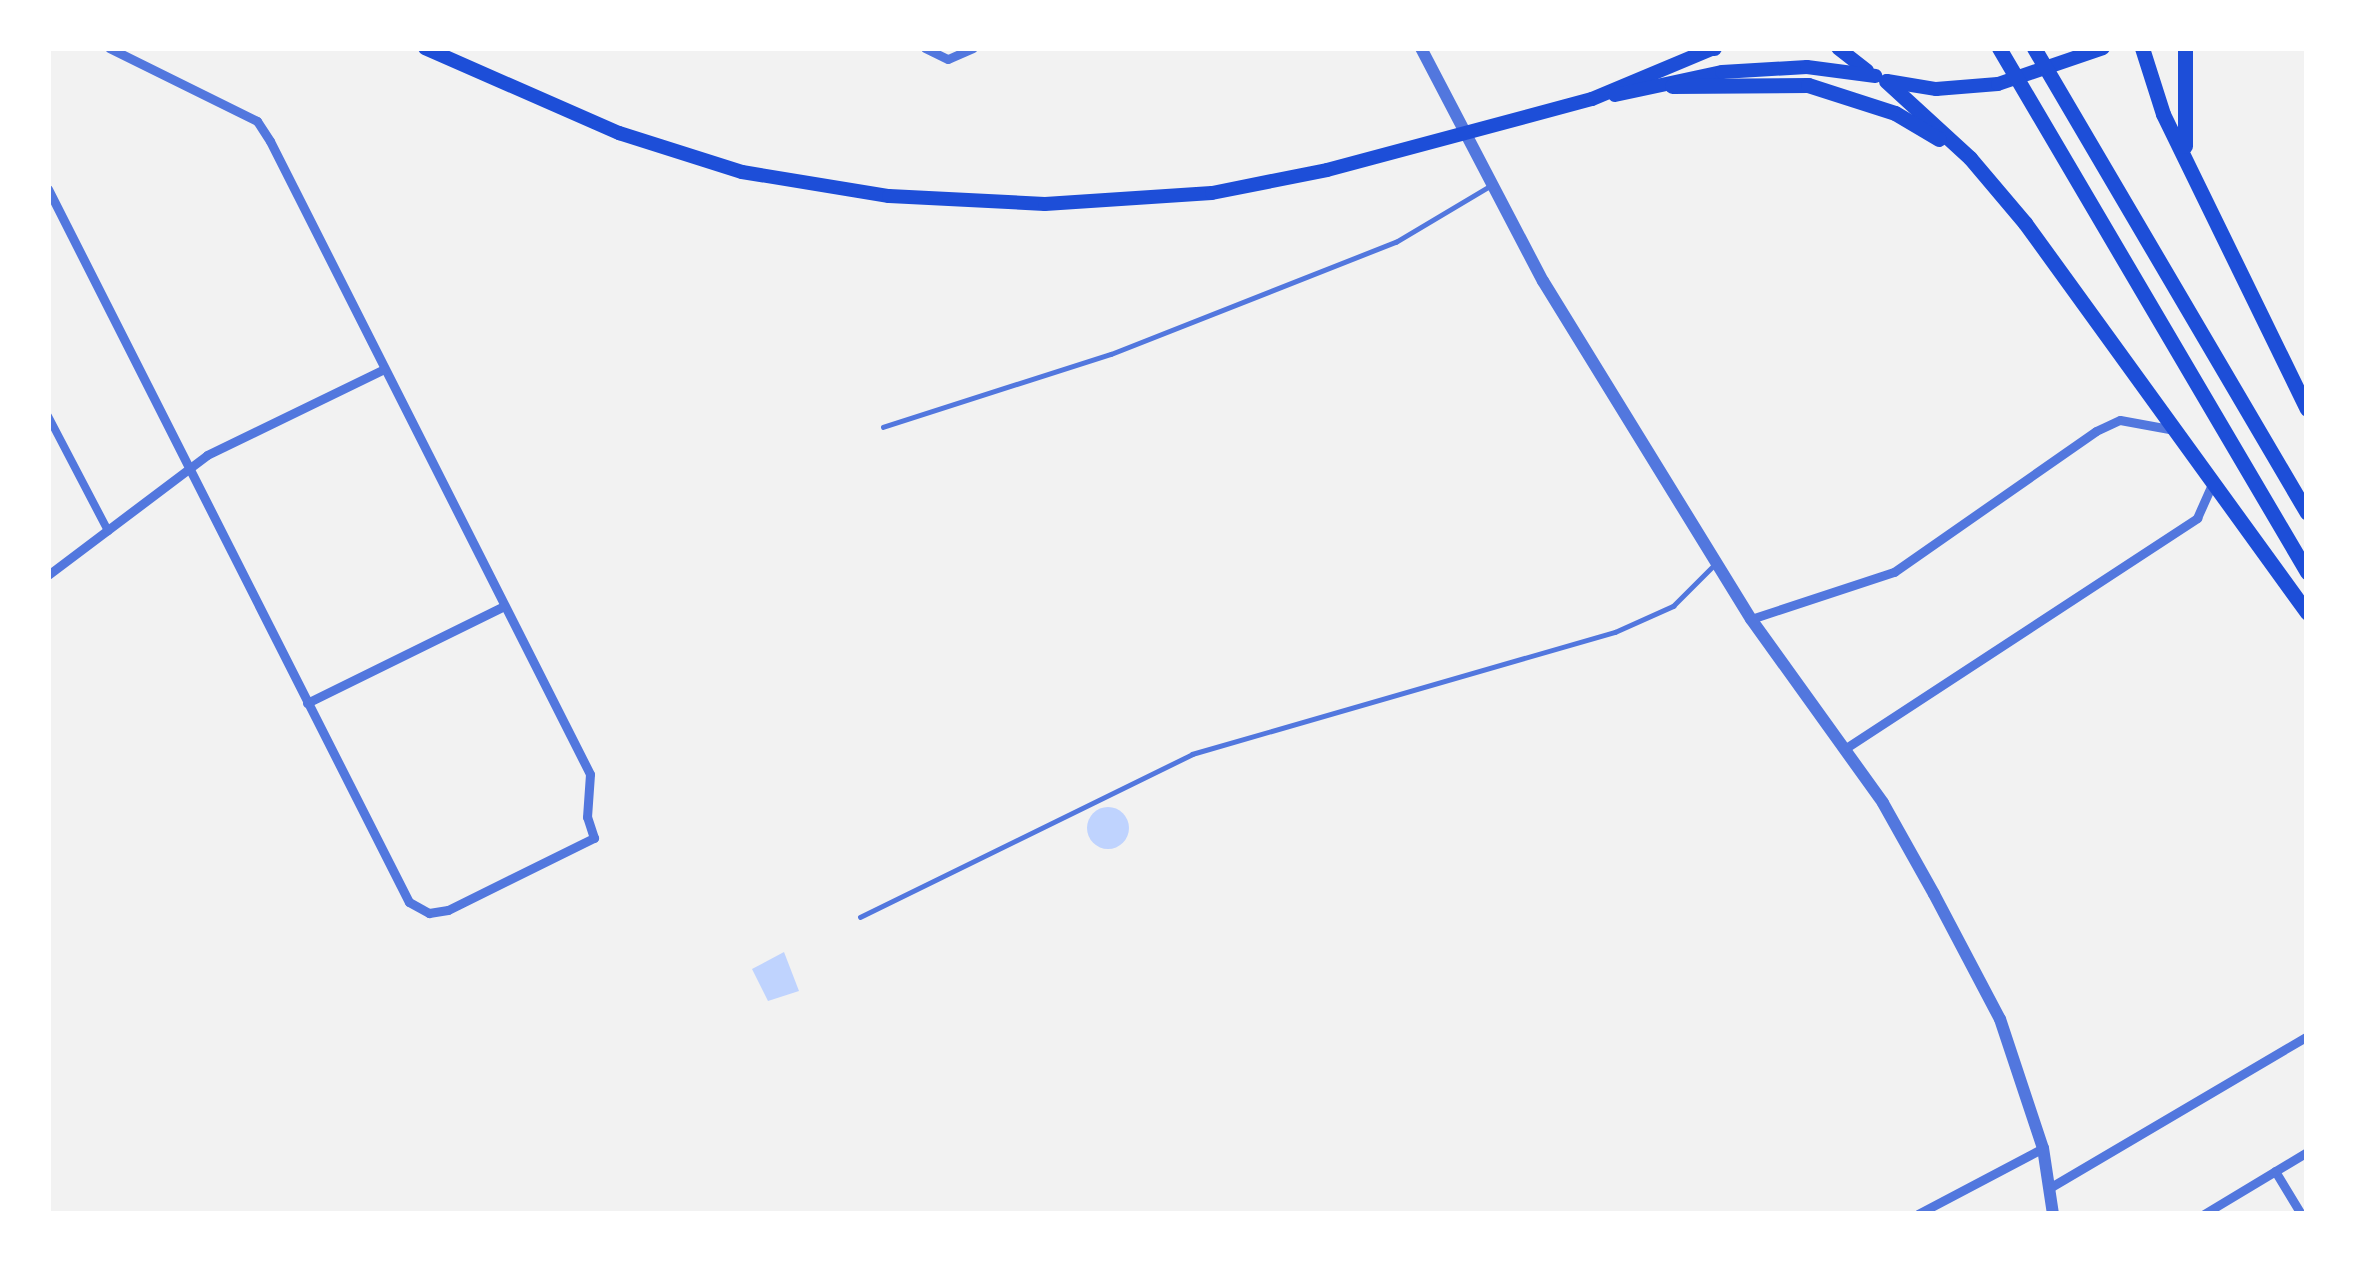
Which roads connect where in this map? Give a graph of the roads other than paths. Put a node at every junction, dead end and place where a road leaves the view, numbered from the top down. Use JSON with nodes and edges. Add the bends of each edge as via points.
{"nodes":[{"id":1,"x":109,"y":48,"type":"edge"},
{"id":2,"x":425,"y":48,"type":"edge"},
{"id":3,"x":925,"y":48,"type":"edge"},
{"id":4,"x":973,"y":48,"type":"edge"},
{"id":5,"x":1421,"y":48,"type":"edge"},
{"id":6,"x":1714,"y":48,"type":"edge"},
{"id":7,"x":1838,"y":48,"type":"edge"},
{"id":8,"x":1999,"y":48,"type":"edge"},
{"id":9,"x":2034,"y":48,"type":"edge"},
{"id":10,"x":2102,"y":48,"type":"edge"},
{"id":11,"x":2142,"y":48,"type":"edge"},
{"id":12,"x":2186,"y":48,"type":"edge"},
{"id":13,"x":1881,"y":78,"type":"junction"},
{"id":14,"x":1672,"y":86,"type":"junction"},
{"id":15,"x":1592,"y":99,"type":"junction"},
{"id":16,"x":2186,"y":155,"type":"junction"},
{"id":17,"x":1970,"y":158,"type":"junction"},
{"id":18,"x":1493,"y":185,"type":"junction"},
{"id":19,"x":48,"y":189,"type":"edge"},
{"id":20,"x":61,"y":215,"type":"junction"},
{"id":21,"x":48,"y":221,"type":"edge"},
{"id":22,"x":384,"y":369,"type":"junction"},
{"id":23,"x":2307,"y":409,"type":"edge"},
{"id":24,"x":48,"y":416,"type":"edge"},
{"id":25,"x":884,"y":427,"type":"dead end"},
{"id":26,"x":2176,"y":433,"type":"junction"},
{"id":27,"x":188,"y":469,"type":"junction"},
{"id":28,"x":2212,"y":485,"type":"junction"},
{"id":29,"x":2307,"y":513,"type":"edge"},
{"id":30,"x":108,"y":533,"type":"junction"},
{"id":31,"x":1716,"y":563,"type":"junction"},
{"id":32,"x":2307,"y":572,"type":"edge"},
{"id":33,"x":48,"y":575,"type":"edge"},
{"id":34,"x":504,"y":606,"type":"junction"},
{"id":35,"x":2307,"y":613,"type":"edge"},
{"id":36,"x":1751,"y":619,"type":"junction"},
{"id":37,"x":307,"y":703,"type":"junction"},
{"id":38,"x":1846,"y":748,"type":"junction"},
{"id":39,"x":860,"y":916,"type":"dead end"},
{"id":40,"x":2307,"y":1036,"type":"edge"},
{"id":41,"x":2043,"y":1148,"type":"junction"},
{"id":42,"x":2307,"y":1152,"type":"edge"},
{"id":43,"x":2275,"y":1171,"type":"junction"},
{"id":44,"x":2051,"y":1187,"type":"junction"},
{"id":45,"x":2054,"y":1213,"type":"edge"},
{"id":46,"x":1918,"y":1214,"type":"edge"},
{"id":47,"x":2204,"y":1214,"type":"edge"},
{"id":48,"x":2301,"y":1214,"type":"edge"}],
"edges":[{"from":1,"to":22,"type":"street","via":[[256,121]]},
{"from":2,"to":15,"type":"main road","via":[[639,140],[742,172],[908,198],[1122,203],[1212,194]]},
{"from":3,"to":4,"type":"street","via":[[948,59]]},
{"from":5,"to":18,"type":"street"},
{"from":6,"to":15,"type":"main road"},
{"from":7,"to":13,"type":"main road"},
{"from":8,"to":32,"type":"main road"},
{"from":9,"to":29,"type":"main road"},
{"from":10,"to":13,"type":"main road","via":[[1998,84],[1936,89]]},
{"from":11,"to":16,"type":"main road"},
{"from":12,"to":16,"type":"main road"},
{"from":13,"to":14,"type":"main road","via":[[1807,67],[1723,72]]},
{"from":13,"to":17,"type":"main road"},
{"from":14,"to":15,"type":"main road"},
{"from":14,"to":17,"type":"main road","via":[[1808,85],[1895,113]]},
{"from":16,"to":23,"type":"main road"},
{"from":17,"to":26,"type":"main road"},
{"from":18,"to":25,"type":"lane","via":[[1396,242],[1111,354]]},
{"from":18,"to":31,"type":"street"},
{"from":19,"to":20,"type":"street"},
{"from":20,"to":21,"type":"street"},
{"from":20,"to":27,"type":"street"},
{"from":22,"to":27,"type":"street"},
{"from":22,"to":34,"type":"street"},
{"from":24,"to":30,"type":"street"},
{"from":26,"to":28,"type":"main road"},
{"from":26,"to":36,"type":"street","via":[[2152,420],[2108,425],[1894,572]]},
{"from":27,"to":30,"type":"street"},
{"from":27,"to":37,"type":"street"},
{"from":28,"to":35,"type":"main road"},
{"from":28,"to":38,"type":"street","via":[[2197,518]]},
{"from":30,"to":33,"type":"street"},
{"from":31,"to":36,"type":"street"},
{"from":31,"to":39,"type":"lane","via":[[1673,606],[1615,632],[1192,754]]},
{"from":34,"to":37,"type":"street"},
{"from":34,"to":37,"type":"street","via":[[590,774],[594,838],[429,914],[409,902]]},
{"from":36,"to":38,"type":"street"},
{"from":38,"to":41,"type":"street","via":[[2000,1019]]},
{"from":40,"to":44,"type":"street"},
{"from":41,"to":44,"type":"street"},
{"from":41,"to":46,"type":"street"},
{"from":42,"to":43,"type":"street"},
{"from":43,"to":47,"type":"street"},
{"from":43,"to":48,"type":"street"},
{"from":44,"to":45,"type":"street"}]}
